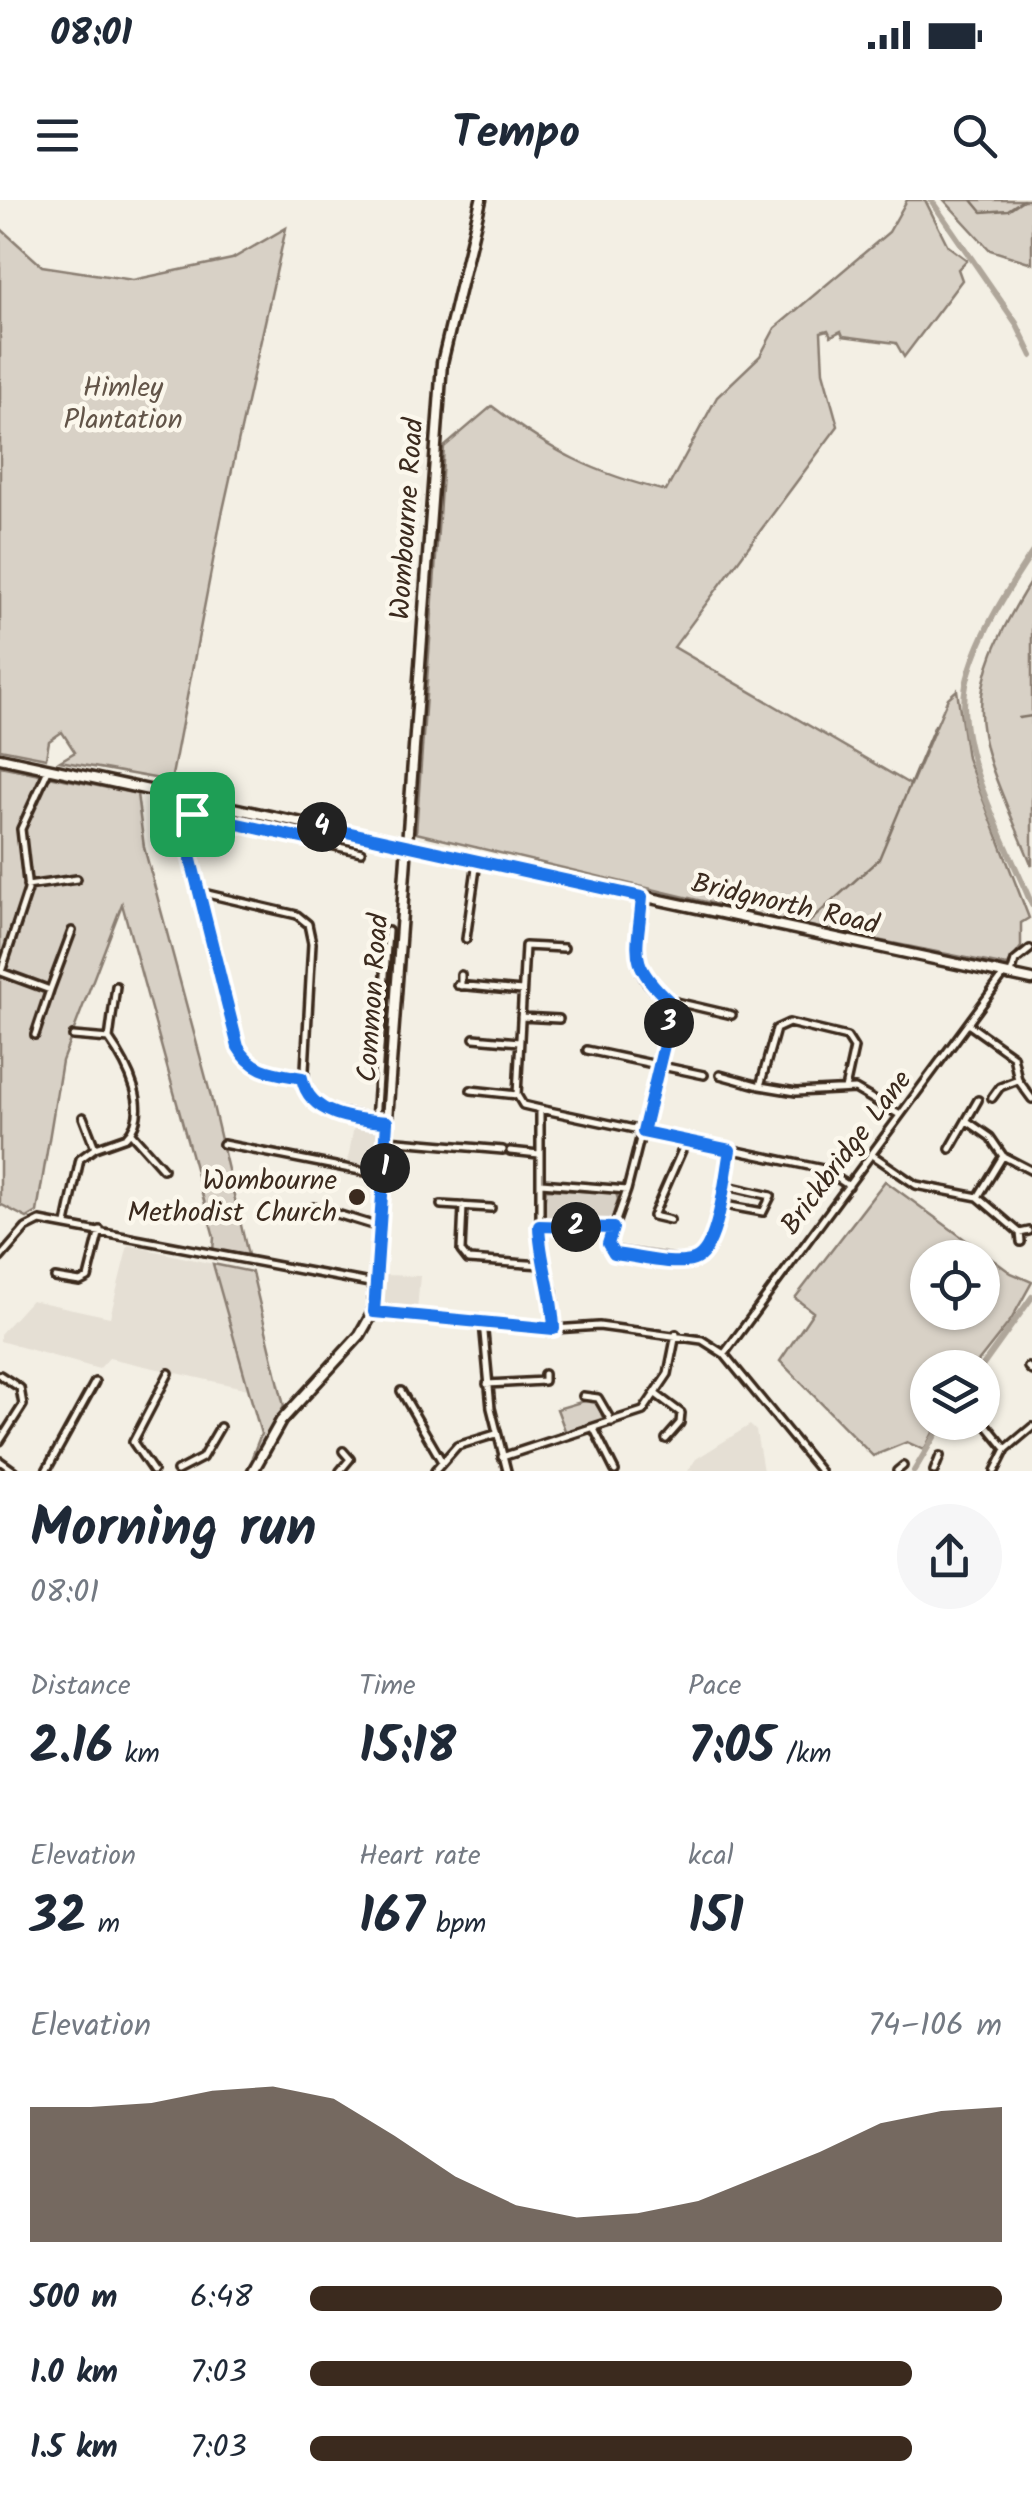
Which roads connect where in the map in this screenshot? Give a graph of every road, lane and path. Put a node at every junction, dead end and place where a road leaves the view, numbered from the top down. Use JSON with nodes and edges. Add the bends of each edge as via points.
{"nodes":[{"id":1,"x":481,"y":200,"type":"edge"},
{"id":2,"x":0,"y":758,"type":"edge"},
{"id":3,"x":49,"y":768,"type":"junction"},
{"id":4,"x":194,"y":801,"type":"junction"},
{"id":5,"x":192,"y":814,"type":"junction"},
{"id":6,"x":319,"y":826,"type":"junction"},
{"id":7,"x":315,"y":841,"type":"junction"},
{"id":8,"x":408,"y":846,"type":"junction"},
{"id":9,"x":361,"y":852,"type":"dead end"},
{"id":10,"x":477,"y":861,"type":"junction"},
{"id":11,"x":77,"y":879,"type":"dead end"},
{"id":12,"x":27,"y":886,"type":"junction"},
{"id":13,"x":200,"y":892,"type":"junction"},
{"id":14,"x":642,"y":897,"type":"junction"},
{"id":15,"x":467,"y":927,"type":"junction"},
{"id":16,"x":477,"y":928,"type":"dead end"},
{"id":17,"x":72,"y":930,"type":"dead end"},
{"id":18,"x":400,"y":939,"type":"junction"},
{"id":19,"x":466,"y":939,"type":"dead end"},
{"id":20,"x":1030,"y":949,"type":"edge"},
{"id":21,"x":558,"y":958,"type":"dead end"},
{"id":22,"x":0,"y":972,"type":"edge"},
{"id":23,"x":462,"y":975,"type":"dead end"},
{"id":24,"x":1007,"y":977,"type":"junction"},
{"id":25,"x":1032,"y":980,"type":"edge"},
{"id":26,"x":50,"y":990,"type":"junction"},
{"id":27,"x":522,"y":991,"type":"junction"},
{"id":28,"x":124,"y":993,"type":"dead end"},
{"id":29,"x":668,"y":1000,"type":"junction"},
{"id":30,"x":554,"y":1011,"type":"dead end"},
{"id":31,"x":732,"y":1015,"type":"dead end"},
{"id":32,"x":521,"y":1017,"type":"junction"},
{"id":33,"x":968,"y":1024,"type":"junction"},
{"id":34,"x":481,"y":1029,"type":"dead end"},
{"id":35,"x":35,"y":1035,"type":"dead end"},
{"id":36,"x":73,"y":1036,"type":"dead end"},
{"id":37,"x":109,"y":1039,"type":"junction"},
{"id":38,"x":519,"y":1042,"type":"junction"},
{"id":39,"x":587,"y":1050,"type":"dead end"},
{"id":40,"x":659,"y":1065,"type":"junction"},
{"id":41,"x":732,"y":1069,"type":"dead end"},
{"id":42,"x":704,"y":1075,"type":"dead end"},
{"id":43,"x":720,"y":1075,"type":"dead end"},
{"id":44,"x":302,"y":1078,"type":"junction"},
{"id":45,"x":731,"y":1078,"type":"junction"},
{"id":46,"x":1018,"y":1080,"type":"junction"},
{"id":47,"x":760,"y":1086,"type":"junction"},
{"id":48,"x":845,"y":1088,"type":"junction"},
{"id":49,"x":472,"y":1090,"type":"dead end"},
{"id":50,"x":993,"y":1092,"type":"dead end"},
{"id":51,"x":517,"y":1095,"type":"junction"},
{"id":52,"x":1032,"y":1099,"type":"edge"},
{"id":53,"x":978,"y":1100,"type":"dead end"},
{"id":54,"x":540,"y":1109,"type":"junction"},
{"id":55,"x":900,"y":1115,"type":"junction"},
{"id":56,"x":967,"y":1121,"type":"junction"},
{"id":57,"x":375,"y":1122,"type":"junction"},
{"id":58,"x":387,"y":1122,"type":"junction"},
{"id":59,"x":76,"y":1126,"type":"dead end"},
{"id":60,"x":643,"y":1132,"type":"junction"},
{"id":61,"x":131,"y":1133,"type":"junction"},
{"id":62,"x":387,"y":1140,"type":"junction"},
{"id":63,"x":686,"y":1141,"type":"junction"},
{"id":64,"x":95,"y":1148,"type":"junction"},
{"id":65,"x":228,"y":1148,"type":"dead end"},
{"id":66,"x":950,"y":1148,"type":"dead end"},
{"id":67,"x":730,"y":1150,"type":"junction"},
{"id":68,"x":540,"y":1154,"type":"junction"},
{"id":69,"x":871,"y":1154,"type":"junction"},
{"id":70,"x":1003,"y":1156,"type":"junction"},
{"id":71,"x":162,"y":1169,"type":"dead end"},
{"id":72,"x":1032,"y":1171,"type":"edge"},
{"id":73,"x":384,"y":1176,"type":"junction"},
{"id":74,"x":539,"y":1183,"type":"junction"},
{"id":75,"x":723,"y":1186,"type":"junction"},
{"id":76,"x":848,"y":1186,"type":"junction"},
{"id":77,"x":627,"y":1190,"type":"junction"},
{"id":78,"x":978,"y":1197,"type":"junction"},
{"id":79,"x":323,"y":1200,"type":"dead end"},
{"id":80,"x":441,"y":1204,"type":"dead end"},
{"id":81,"x":720,"y":1204,"type":"junction"},
{"id":82,"x":463,"y":1206,"type":"junction"},
{"id":83,"x":491,"y":1208,"type":"dead end"},
{"id":84,"x":670,"y":1220,"type":"dead end"},
{"id":85,"x":66,"y":1224,"type":"junction"},
{"id":86,"x":539,"y":1226,"type":"junction"},
{"id":87,"x":382,"y":1227,"type":"junction"},
{"id":88,"x":613,"y":1228,"type":"junction"},
{"id":89,"x":100,"y":1230,"type":"junction"},
{"id":90,"x":1029,"y":1231,"type":"dead end"},
{"id":91,"x":1020,"y":1234,"type":"junction"},
{"id":92,"x":1020,"y":1242,"type":"dead end"},
{"id":93,"x":0,"y":1258,"type":"edge"},
{"id":94,"x":543,"y":1265,"type":"junction"},
{"id":95,"x":55,"y":1278,"type":"dead end"},
{"id":96,"x":88,"y":1278,"type":"junction"},
{"id":97,"x":377,"y":1284,"type":"junction"},
{"id":98,"x":94,"y":1285,"type":"dead end"},
{"id":99,"x":374,"y":1312,"type":"junction"},
{"id":100,"x":482,"y":1322,"type":"junction"},
{"id":101,"x":554,"y":1329,"type":"junction"},
{"id":102,"x":676,"y":1334,"type":"junction"},
{"id":103,"x":724,"y":1354,"type":"junction"},
{"id":104,"x":168,"y":1374,"type":"dead end"},
{"id":105,"x":544,"y":1374,"type":"dead end"},
{"id":106,"x":0,"y":1375,"type":"edge"},
{"id":107,"x":95,"y":1382,"type":"dead end"},
{"id":108,"x":487,"y":1384,"type":"junction"},
{"id":109,"x":401,"y":1391,"type":"dead end"},
{"id":110,"x":657,"y":1395,"type":"junction"},
{"id":111,"x":584,"y":1396,"type":"dead end"},
{"id":112,"x":612,"y":1422,"type":"junction"},
{"id":113,"x":221,"y":1425,"type":"dead end"},
{"id":114,"x":1032,"y":1426,"type":"edge"},
{"id":115,"x":594,"y":1428,"type":"junction"},
{"id":116,"x":663,"y":1428,"type":"dead end"},
{"id":117,"x":496,"y":1434,"type":"junction"},
{"id":118,"x":0,"y":1440,"type":"edge"},
{"id":119,"x":999,"y":1440,"type":"edge"},
{"id":120,"x":1006,"y":1449,"type":"junction"},
{"id":121,"x":343,"y":1451,"type":"dead end"},
{"id":122,"x":940,"y":1456,"type":"dead end"},
{"id":123,"x":502,"y":1457,"type":"junction"},
{"id":124,"x":441,"y":1460,"type":"junction"},
{"id":125,"x":0,"y":1461,"type":"edge"},
{"id":126,"x":935,"y":1468,"type":"edge"},
{"id":127,"x":14,"y":1471,"type":"edge"},
{"id":128,"x":46,"y":1471,"type":"edge"},
{"id":129,"x":153,"y":1471,"type":"edge"},
{"id":130,"x":177,"y":1471,"type":"edge"},
{"id":131,"x":252,"y":1471,"type":"edge"},
{"id":132,"x":340,"y":1471,"type":"edge"},
{"id":133,"x":435,"y":1471,"type":"edge"},
{"id":134,"x":506,"y":1471,"type":"edge"},
{"id":135,"x":615,"y":1471,"type":"edge"},
{"id":136,"x":820,"y":1471,"type":"edge"},
{"id":137,"x":945,"y":1471,"type":"edge"},
{"id":138,"x":995,"y":1471,"type":"edge"}],
"edges":[{"from":1,"to":8,"type":"street","name":"Wombourne Road","via":[[442,363]]},
{"from":2,"to":3,"type":"street","name":"Bridgnorth Road"},
{"from":3,"to":4,"type":"street","name":"Bridgnorth Road"},
{"from":3,"to":12,"type":"street","via":[[19,838]]},
{"from":4,"to":5,"type":"street"},
{"from":4,"to":6,"type":"street","name":"Bridgnorth Road"},
{"from":5,"to":7,"type":"street"},
{"from":5,"to":13,"type":"street","via":[[187,844]]},
{"from":6,"to":7,"type":"street"},
{"from":6,"to":8,"type":"street","name":"Bridgnorth Road"},
{"from":7,"to":9,"type":"street"},
{"from":8,"to":10,"type":"street","name":"Bridgnorth Road"},
{"from":8,"to":18,"type":"street","name":"Common Road"},
{"from":10,"to":14,"type":"street","name":"Bridgnorth Road"},
{"from":10,"to":15,"type":"street"},
{"from":11,"to":12,"type":"street"},
{"from":12,"to":22,"type":"street"},
{"from":13,"to":44,"type":"street","via":[[238,1047],[260,1070]]},
{"from":13,"to":44,"type":"street","via":[[297,914],[308,924]]},
{"from":14,"to":24,"type":"street","name":"Bridgnorth Road"},
{"from":14,"to":29,"type":"street","via":[[638,964]]},
{"from":15,"to":16,"type":"street"},
{"from":15,"to":19,"type":"street"},
{"from":17,"to":26,"type":"street"},
{"from":18,"to":57,"type":"street","name":"Common Road","via":[[387,935]]},
{"from":18,"to":58,"type":"street","name":"Common Road"},
{"from":20,"to":24,"type":"street","name":"Brickbridge Lane"},
{"from":21,"to":27,"type":"street","via":[[561,948],[525,946]]},
{"from":22,"to":26,"type":"street"},
{"from":23,"to":27,"type":"street","via":[[459,986]]},
{"from":24,"to":25,"type":"street","name":"Bridgnorth Road"},
{"from":24,"to":33,"type":"street","name":"Brickbridge Lane"},
{"from":26,"to":35,"type":"street"},
{"from":27,"to":32,"type":"street"},
{"from":28,"to":37,"type":"street","via":[[116,989]]},
{"from":29,"to":31,"type":"street"},
{"from":29,"to":40,"type":"street","via":[[671,1016]]},
{"from":30,"to":32,"type":"street","via":[[557,1019]]},
{"from":32,"to":38,"type":"street"},
{"from":33,"to":46,"type":"street","via":[[1013,1056]]},
{"from":33,"to":55,"type":"street","name":"Brickbridge Lane"},
{"from":34,"to":38,"type":"street","via":[[478,1038]]},
{"from":36,"to":37,"type":"street"},
{"from":37,"to":61,"type":"street","via":[[132,1078],[137,1115]]},
{"from":38,"to":51,"type":"street"},
{"from":39,"to":40,"type":"street"},
{"from":40,"to":42,"type":"street"},
{"from":40,"to":60,"type":"street"},
{"from":41,"to":45,"type":"street"},
{"from":43,"to":45,"type":"street"},
{"from":44,"to":57,"type":"street","via":[[321,1108]]},
{"from":45,"to":47,"type":"street"},
{"from":46,"to":50,"type":"street"},
{"from":46,"to":52,"type":"street"},
{"from":47,"to":48,"type":"street","via":[[796,1092]]},
{"from":47,"to":48,"type":"street","via":[[774,1033],[789,1023],[851,1040]]},
{"from":48,"to":55,"type":"street"},
{"from":49,"to":51,"type":"street"},
{"from":51,"to":54,"type":"street","via":[[523,1105]]},
{"from":53,"to":56,"type":"street"},
{"from":54,"to":60,"type":"street"},
{"from":54,"to":68,"type":"street"},
{"from":55,"to":69,"type":"street","name":"Brickbridge Lane"},
{"from":56,"to":66,"type":"street"},
{"from":56,"to":70,"type":"street"},
{"from":57,"to":58,"type":"street"},
{"from":58,"to":62,"type":"street","name":"Common Road"},
{"from":59,"to":64,"type":"street","via":[[84,1119]]},
{"from":60,"to":63,"type":"street"},
{"from":60,"to":77,"type":"street"},
{"from":61,"to":64,"type":"street"},
{"from":61,"to":71,"type":"street"},
{"from":62,"to":68,"type":"street"},
{"from":62,"to":73,"type":"street","name":"Common Road"},
{"from":63,"to":67,"type":"street"},
{"from":63,"to":84,"type":"street","via":[[654,1216]]},
{"from":64,"to":85,"type":"street","via":[[80,1159]]},
{"from":65,"to":73,"type":"street"},
{"from":67,"to":75,"type":"street"},
{"from":67,"to":76,"type":"street","via":[[822,1169]]},
{"from":68,"to":74,"type":"street"},
{"from":69,"to":76,"type":"street","name":"Brickbridge Lane"},
{"from":69,"to":78,"type":"street","via":[[916,1186]]},
{"from":70,"to":72,"type":"street"},
{"from":70,"to":78,"type":"street"},
{"from":73,"to":87,"type":"street","name":"Common Road"},
{"from":74,"to":77,"type":"street"},
{"from":74,"to":86,"type":"street"},
{"from":75,"to":81,"type":"street"},
{"from":75,"to":81,"type":"street","via":[[771,1196],[763,1212]]},
{"from":76,"to":103,"type":"street","name":"Brickbridge Lane"},
{"from":77,"to":88,"type":"street"},
{"from":78,"to":91,"type":"street"},
{"from":79,"to":87,"type":"street","via":[[318,1208]]},
{"from":80,"to":82,"type":"street"},
{"from":81,"to":88,"type":"street","via":[[711,1244],[690,1261],[614,1254],[608,1244]]},
{"from":82,"to":83,"type":"street"},
{"from":82,"to":94,"type":"street","via":[[461,1251],[468,1260]]},
{"from":85,"to":89,"type":"street"},
{"from":85,"to":93,"type":"street","via":[[30,1224]]},
{"from":86,"to":88,"type":"street"},
{"from":86,"to":94,"type":"street"},
{"from":87,"to":97,"type":"street","name":"Common Road"},
{"from":89,"to":96,"type":"street"},
{"from":89,"to":97,"type":"street"},
{"from":90,"to":91,"type":"street"},
{"from":91,"to":92,"type":"street"},
{"from":94,"to":101,"type":"street","via":[[553,1292]]},
{"from":95,"to":96,"type":"street"},
{"from":96,"to":98,"type":"street"},
{"from":97,"to":99,"type":"street","name":"Common Road"},
{"from":99,"to":100,"type":"street"},
{"from":99,"to":131,"type":"street","name":"Common Road","via":[[281,1422]]},
{"from":100,"to":101,"type":"street"},
{"from":100,"to":108,"type":"street"},
{"from":101,"to":102,"type":"street"},
{"from":102,"to":103,"type":"street"},
{"from":102,"to":110,"type":"street"},
{"from":103,"to":136,"type":"street"},
{"from":104,"to":129,"type":"street","via":[[133,1442]]},
{"from":105,"to":108,"type":"street","via":[[544,1381]]},
{"from":106,"to":118,"type":"street","via":[[20,1388],[23,1405]]},
{"from":107,"to":128,"type":"street"},
{"from":108,"to":117,"type":"street"},
{"from":109,"to":124,"type":"street"},
{"from":110,"to":112,"type":"street","via":[[642,1411]]},
{"from":110,"to":116,"type":"street","via":[[681,1414],[668,1437]]},
{"from":111,"to":112,"type":"street","via":[[598,1398]]},
{"from":112,"to":115,"type":"street"},
{"from":113,"to":130,"type":"street","via":[[202,1458]]},
{"from":114,"to":120,"type":"street"},
{"from":115,"to":123,"type":"street"},
{"from":115,"to":135,"type":"street"},
{"from":117,"to":123,"type":"street"},
{"from":117,"to":124,"type":"street","via":[[457,1446]]},
{"from":119,"to":120,"type":"street"},
{"from":120,"to":138,"type":"street"},
{"from":121,"to":132,"type":"street","via":[[350,1459]]},
{"from":122,"to":126,"type":"street"},
{"from":123,"to":134,"type":"street"},
{"from":124,"to":133,"type":"street"},
{"from":125,"to":127,"type":"street"},
{"from":126,"to":137,"type":"street"}]}
